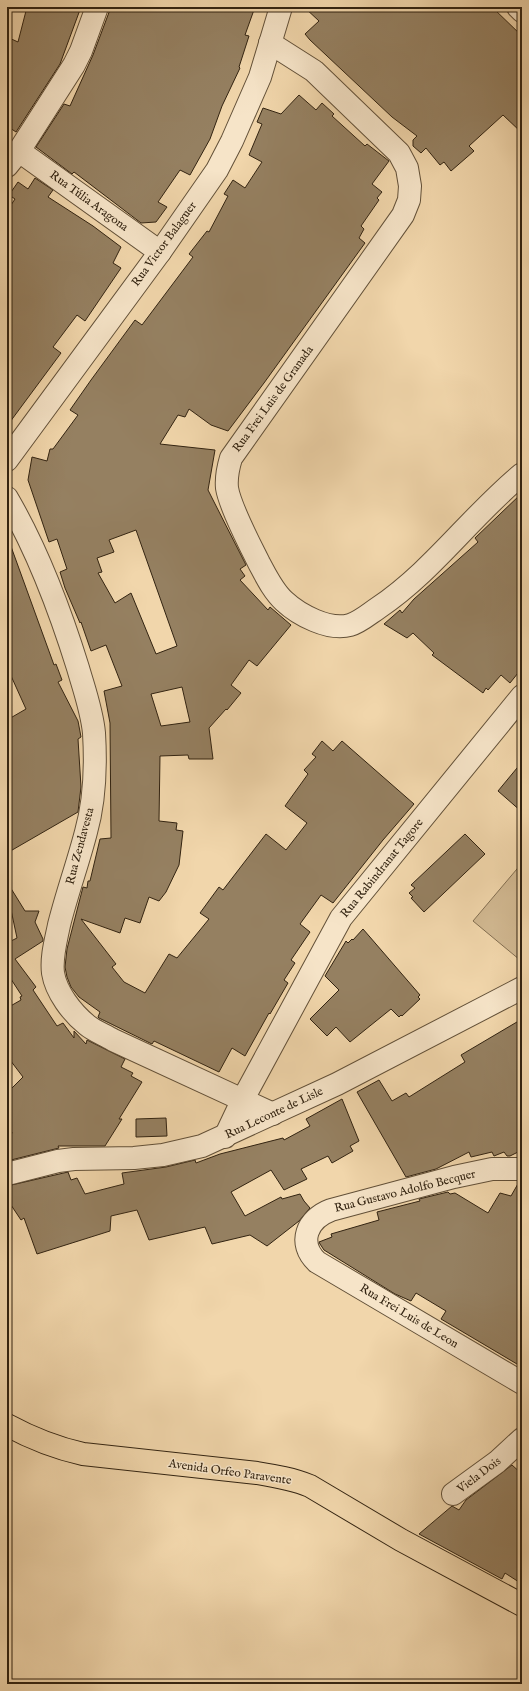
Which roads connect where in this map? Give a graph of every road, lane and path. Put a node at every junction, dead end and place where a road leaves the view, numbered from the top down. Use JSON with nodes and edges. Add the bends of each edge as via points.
{"nodes":[{"id":1,"x":97,"y":7,"type":"edge"},
{"id":2,"x":281,"y":7,"type":"edge"},
{"id":3,"x":518,"y":7,"type":"edge"},
{"id":4,"x":522,"y":11,"type":"edge"},
{"id":5,"x":270,"y":43,"type":"junction"},
{"id":6,"x":13,"y":158,"type":"edge"},
{"id":7,"x":160,"y":252,"type":"junction"},
{"id":8,"x":7,"y":460,"type":"edge"},
{"id":9,"x":522,"y":474,"type":"edge"},
{"id":10,"x":7,"y":498,"type":"edge"},
{"id":11,"x":522,"y":696,"type":"edge"},
{"id":12,"x":522,"y":988,"type":"edge"},
{"id":13,"x":243,"y":1099,"type":"junction"},
{"id":14,"x":273,"y":1114,"type":"junction"},
{"id":15,"x":225,"y":1137,"type":"junction"},
{"id":16,"x":522,"y":1169,"type":"edge"},
{"id":17,"x":7,"y":1174,"type":"edge"},
{"id":18,"x":307,"y":1242,"type":"joint"},
{"id":19,"x":522,"y":1383,"type":"edge"},
{"id":20,"x":7,"y":1425,"type":"edge"},
{"id":21,"x":522,"y":1439,"type":"edge"},
{"id":22,"x":453,"y":1494,"type":"dead end"},
{"id":23,"x":522,"y":1605,"type":"edge"}],
"edges":[{"from":1,"to":6,"type":"street","via":[[74,65]]},
{"from":2,"to":5,"type":"street","name":"Rua Victor Balaguer"},
{"from":3,"to":4,"type":"street"},
{"from":5,"to":7,"type":"street","name":"Rua Victor Balaguer","via":[[254,91],[217,170]]},
{"from":5,"to":9,"type":"street","name":"Rua Frei Luis de Granada","via":[[314,71],[391,144],[404,160],[410,192],[403,215],[231,458],[227,478],[229,496],[250,545],[274,590],[284,602],[317,622],[341,626],[360,620],[411,583]]},
{"from":6,"to":7,"type":"street","name":"Rua Túlia Aragona"},
{"from":7,"to":8,"type":"street","name":"Rua Victor Balaguer"},
{"from":10,"to":13,"type":"street","name":"Rua Zendavesta","via":[[43,571],[69,638],[93,724],[94,793],[87,830],[57,934],[53,973],[57,984],[64,999],[88,1026],[113,1040]]},
{"from":11,"to":13,"type":"street","name":"Rua Rabindranat Tagore","via":[[346,911]]},
{"from":12,"to":14,"type":"street","name":"Rua Leconte de Lisle"},
{"from":13,"to":14,"type":"street","name":"Rua Zendavesta"},
{"from":13,"to":15,"type":"street"},
{"from":14,"to":15,"type":"street","name":"Rua Leconte de Lisle"},
{"from":15,"to":17,"type":"street","name":"Rua Leconte de Lisle","via":[[202,1146],[163,1155],[134,1158],[74,1158],[44,1163]]},
{"from":16,"to":18,"type":"street","name":"Rua Gustavo Adolfo Becquer","via":[[492,1170],[454,1176],[331,1210],[315,1220],[307,1234]]},
{"from":18,"to":19,"type":"street","name":"Rua Frei Luis de Leon","via":[[307,1249],[317,1262]]},
{"from":20,"to":23,"type":"main road","name":"Avenida Orfeo Paravente","via":[[59,1448],[83,1454],[257,1473],[302,1483]]},
{"from":21,"to":22,"type":"street","name":"Viela Dois","via":[[497,1462]]}]}
